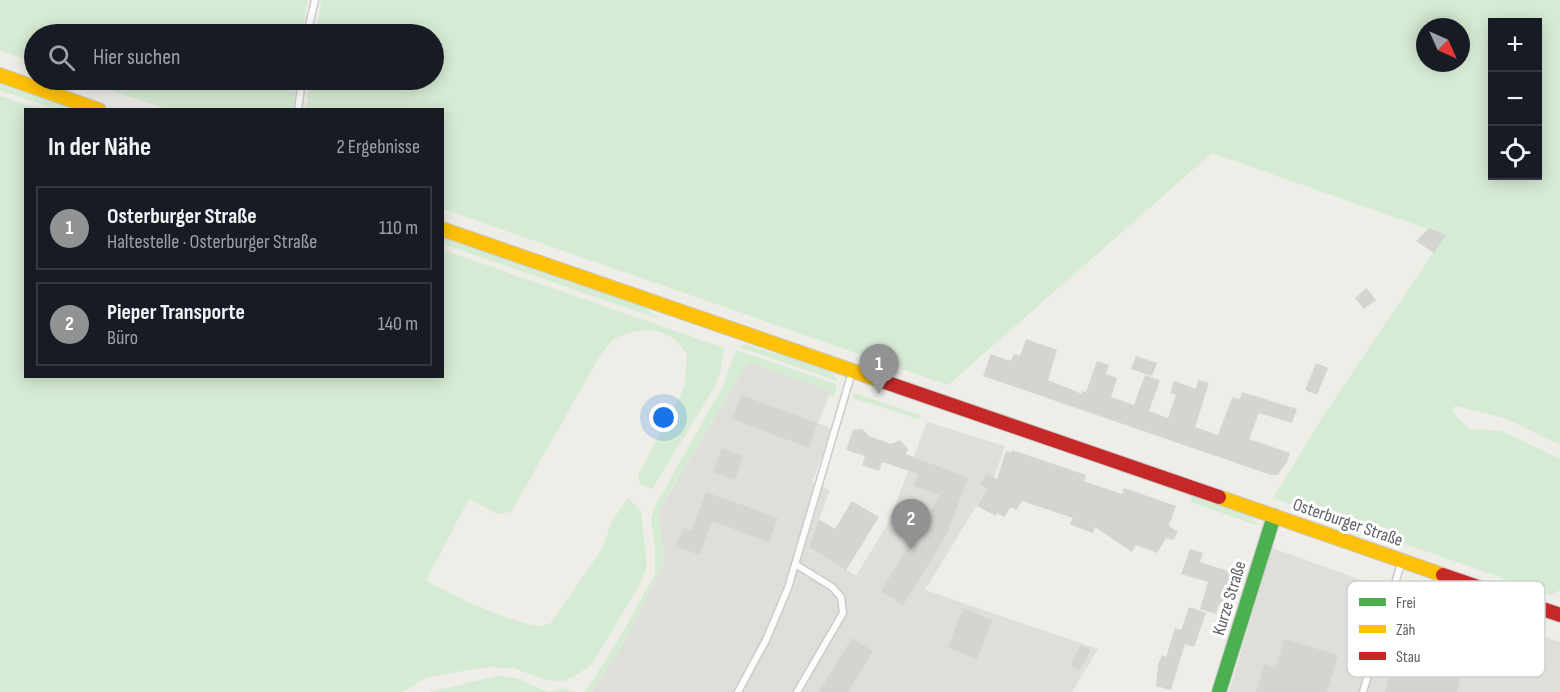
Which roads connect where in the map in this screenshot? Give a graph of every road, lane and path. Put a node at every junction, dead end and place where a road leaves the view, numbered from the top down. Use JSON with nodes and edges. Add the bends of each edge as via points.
{"nodes":[{"id":1,"x":315,"y":0,"type":"edge"},
{"id":2,"x":310,"y":24,"type":"edge"},
{"id":3,"x":0,"y":75,"type":"edge"},
{"id":4,"x":24,"y":83,"type":"edge"},
{"id":5,"x":42,"y":90,"type":"edge"},
{"id":6,"x":301,"y":90,"type":"edge"},
{"id":7,"x":93,"y":108,"type":"edge"},
{"id":8,"x":298,"y":108,"type":"edge"},
{"id":9,"x":444,"y":230,"type":"edge"},
{"id":10,"x":852,"y":372,"type":"junction"},
{"id":11,"x":1274,"y":516,"type":"junction"},
{"id":12,"x":1402,"y":560,"type":"junction"},
{"id":13,"x":795,"y":564,"type":"junction"},
{"id":14,"x":1396,"y":581,"type":"edge"},
{"id":15,"x":1462,"y":581,"type":"edge"},
{"id":16,"x":1545,"y":610,"type":"edge"},
{"id":17,"x":1560,"y":615,"type":"edge"},
{"id":18,"x":1367,"y":677,"type":"edge"},
{"id":19,"x":738,"y":692,"type":"edge"},
{"id":20,"x":797,"y":692,"type":"edge"},
{"id":21,"x":1219,"y":692,"type":"edge"},
{"id":22,"x":1363,"y":692,"type":"edge"}],
"edges":[{"from":1,"to":2,"type":"lane"},
{"from":3,"to":4,"type":"street"},
{"from":5,"to":7,"type":"street"},
{"from":6,"to":8,"type":"lane"},
{"from":9,"to":10,"type":"street","name":"Osterburger Straße"},
{"from":10,"to":11,"type":"street","name":"Osterburger Straße"},
{"from":10,"to":13,"type":"lane"},
{"from":11,"to":12,"type":"street","name":"Osterburger Straße"},
{"from":11,"to":21,"type":"street","name":"Kurze Straße"},
{"from":12,"to":14,"type":"lane"},
{"from":12,"to":15,"type":"street","name":"Osterburger Straße"},
{"from":13,"to":19,"type":"lane","via":[[779,612]]},
{"from":13,"to":20,"type":"lane","via":[[832,586],[841,597],[843,613]]},
{"from":16,"to":17,"type":"street","name":"Osterburger Straße"},
{"from":18,"to":22,"type":"lane"}]}
